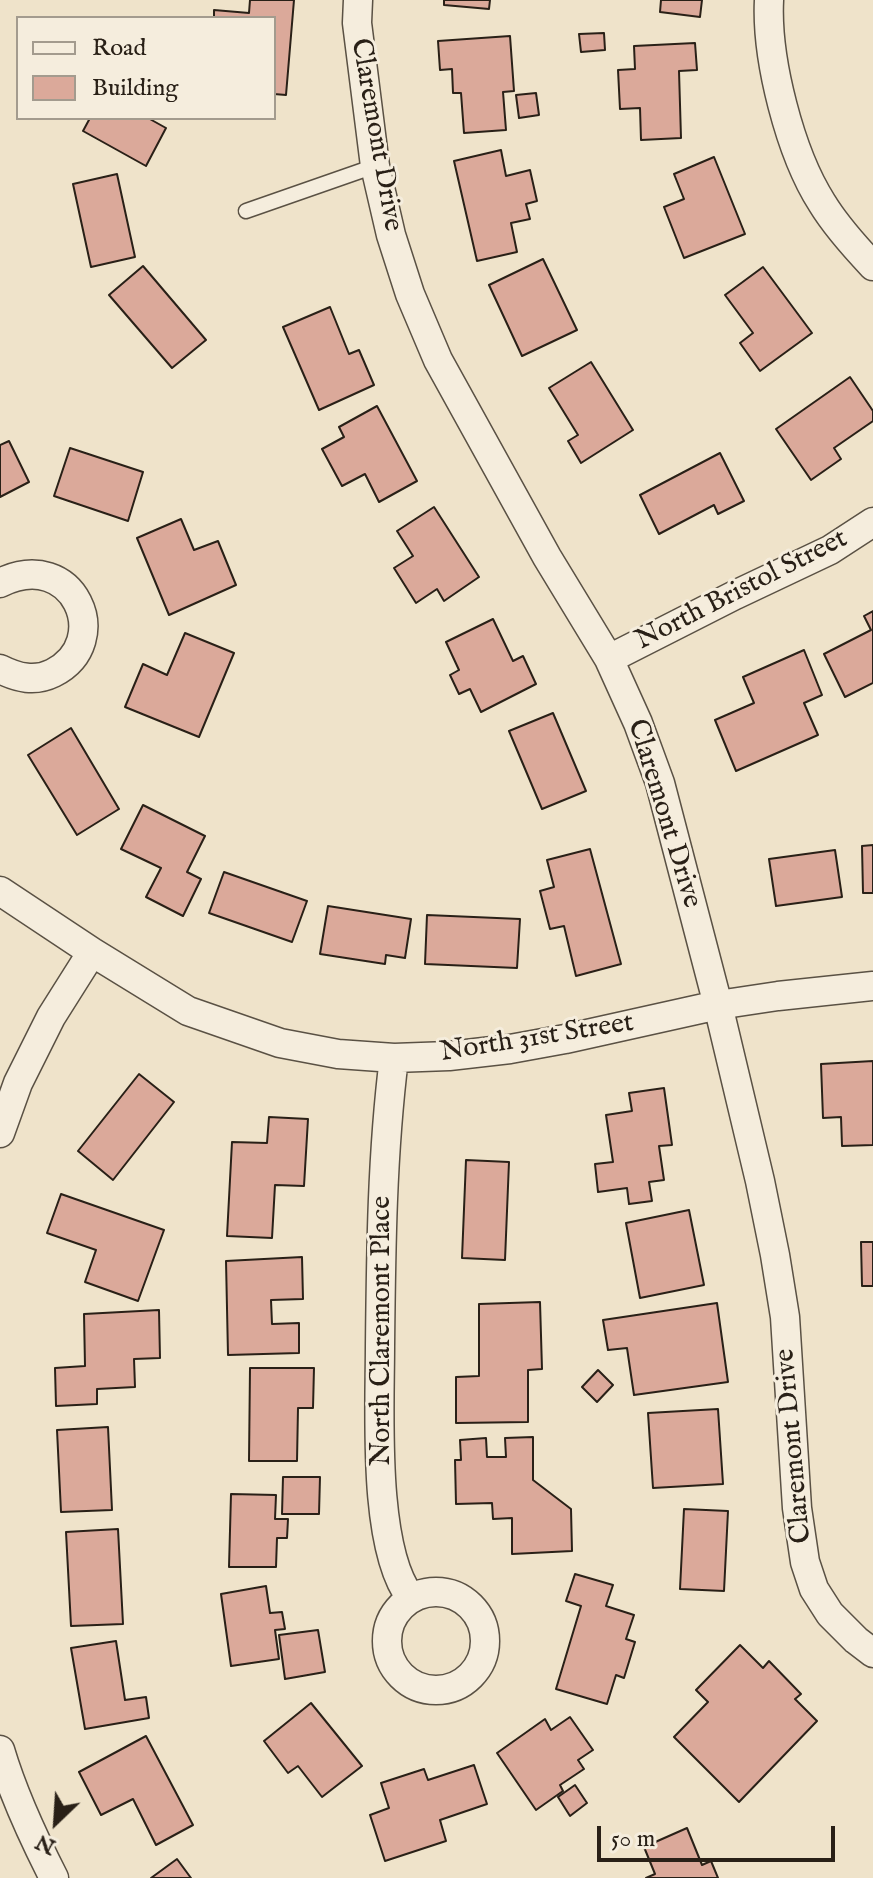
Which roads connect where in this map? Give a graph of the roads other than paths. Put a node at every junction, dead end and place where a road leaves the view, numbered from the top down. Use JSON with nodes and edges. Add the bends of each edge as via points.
{"nodes":[{"id":1,"x":358,"y":0,"type":"edge"},
{"id":2,"x":769,"y":0,"type":"edge"},
{"id":3,"x":375,"y":166,"type":"junction"},
{"id":4,"x":246,"y":211,"type":"dead end"},
{"id":5,"x":873,"y":266,"type":"edge"},
{"id":6,"x":873,"y":522,"type":"edge"},
{"id":7,"x":0,"y":583,"type":"edge"},
{"id":8,"x":609,"y":659,"type":"junction"},
{"id":9,"x":0,"y":669,"type":"edge"},
{"id":10,"x":0,"y":891,"type":"edge"},
{"id":11,"x":92,"y":952,"type":"junction"},
{"id":12,"x":873,"y":986,"type":"edge"},
{"id":13,"x":718,"y":1005,"type":"junction"},
{"id":14,"x":394,"y":1058,"type":"junction"},
{"id":15,"x":0,"y":1133,"type":"edge"},
{"id":16,"x":411,"y":1598,"type":"dead end"},
{"id":17,"x":873,"y":1653,"type":"edge"},
{"id":18,"x":0,"y":1750,"type":"edge"},
{"id":19,"x":54,"y":1878,"type":"edge"}],
"edges":[{"from":1,"to":3,"type":"street","name":"Claremont Drive"},
{"from":2,"to":5,"type":"street","via":[[774,72],[804,169],[822,203]]},
{"from":3,"to":4,"type":"lane"},
{"from":3,"to":8,"type":"street","name":"Claremont Drive","via":[[410,294],[438,360]]},
{"from":6,"to":8,"type":"street","name":"North Bristol Street","via":[[830,550]]},
{"from":7,"to":9,"type":"street","via":[[30,574],[62,583],[81,610],[83,626],[81,643],[62,669],[31,679]]},
{"from":8,"to":13,"type":"street","name":"Claremont Drive","via":[[660,783]]},
{"from":10,"to":11,"type":"street","name":"North 31st Street"},
{"from":11,"to":14,"type":"street","name":"North 31st Street","via":[[188,1011],[280,1043]]},
{"from":11,"to":15,"type":"street","via":[[51,1017]]},
{"from":12,"to":13,"type":"street","name":"North 31st Street"},
{"from":13,"to":14,"type":"street","name":"North 31st Street","via":[[510,1049]]},
{"from":13,"to":17,"type":"street","name":"Claremont Drive","via":[[760,1181],[785,1317],[805,1562],[830,1614]]},
{"from":14,"to":16,"type":"street","name":"North Claremont Place","via":[[382,1202],[381,1466],[389,1545]]},
{"from":18,"to":19,"type":"street"}]}
